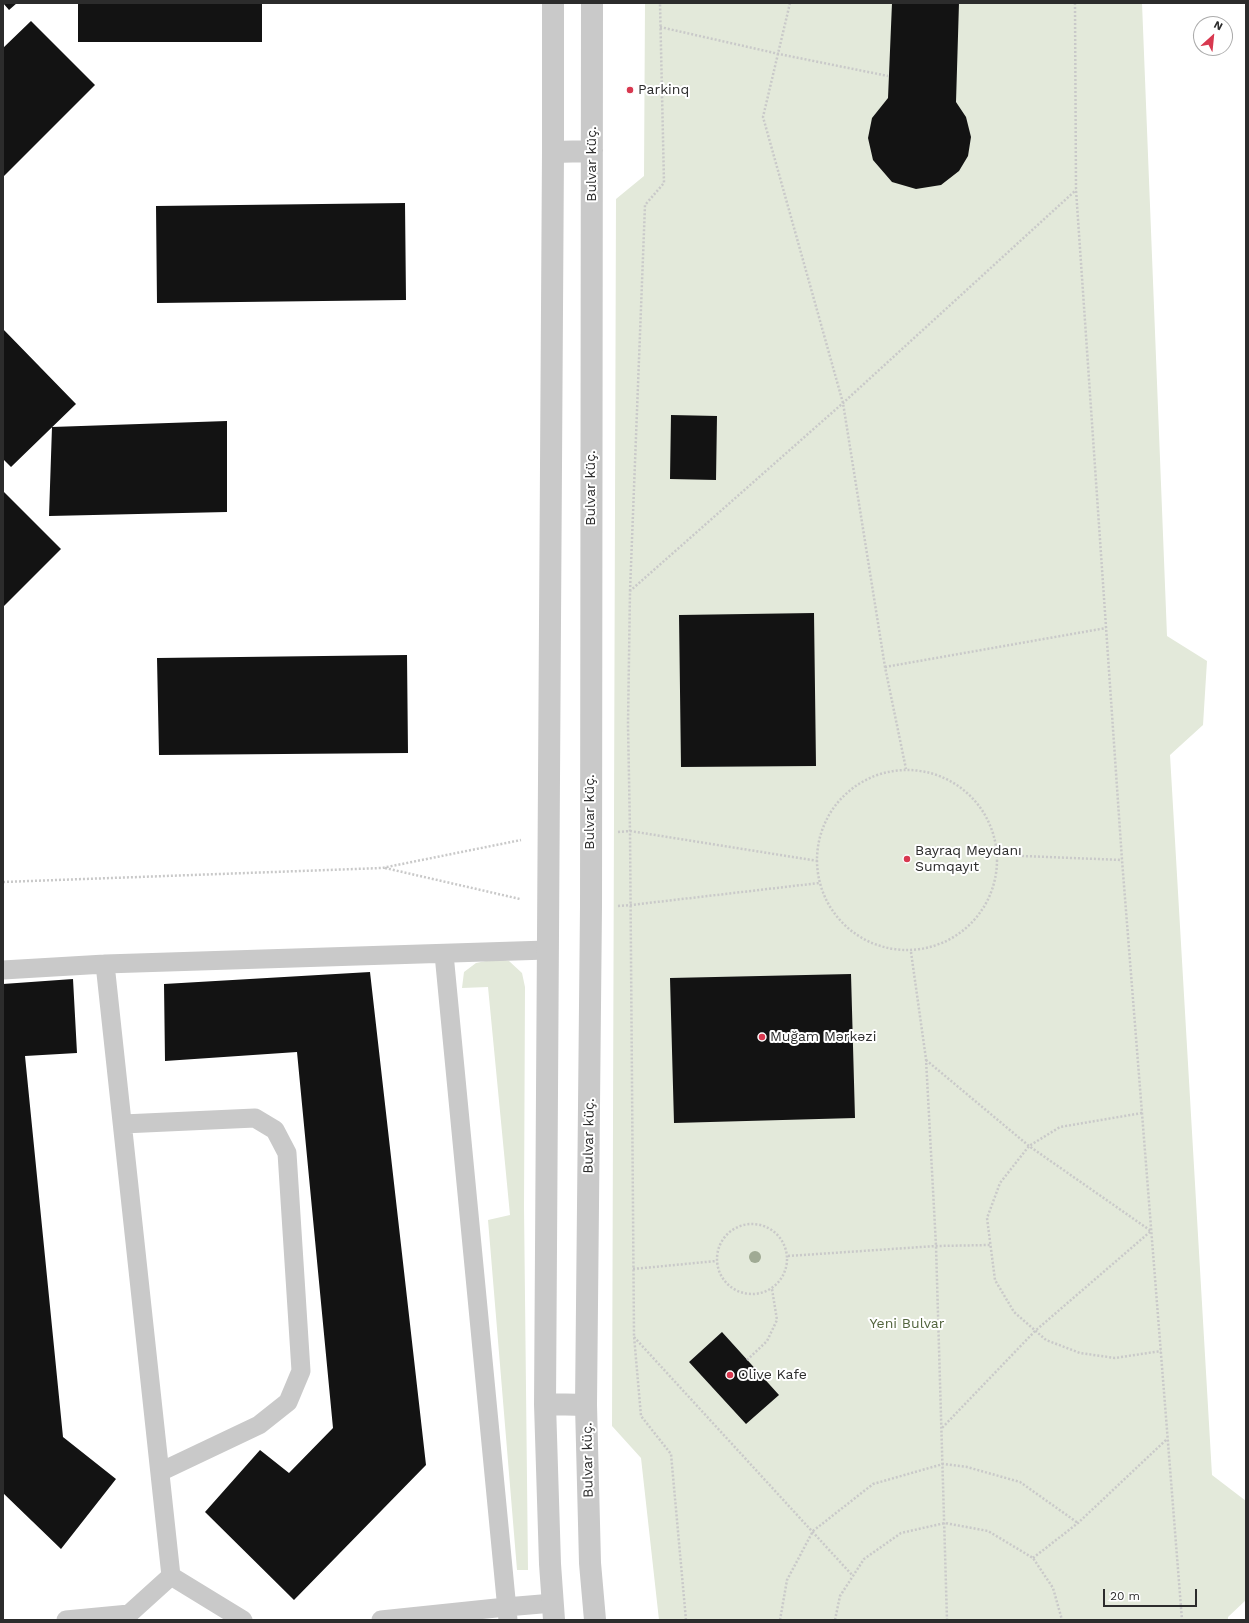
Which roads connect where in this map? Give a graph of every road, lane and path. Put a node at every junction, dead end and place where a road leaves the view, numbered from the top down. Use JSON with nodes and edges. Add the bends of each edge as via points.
{"nodes":[{"id":1,"x":552,"y":3,"type":"edge"},
{"id":2,"x":592,"y":3,"type":"edge"},
{"id":3,"x":660,"y":3,"type":"edge"},
{"id":4,"x":790,"y":3,"type":"edge"},
{"id":5,"x":1075,"y":3,"type":"edge"},
{"id":6,"x":660,"y":27,"type":"junction"},
{"id":7,"x":778,"y":54,"type":"junction"},
{"id":8,"x":888,"y":76,"type":"dead end"},
{"id":9,"x":592,"y":151,"type":"junction"},
{"id":10,"x":553,"y":152,"type":"junction"},
{"id":11,"x":1076,"y":190,"type":"junction"},
{"id":12,"x":843,"y":403,"type":"junction"},
{"id":13,"x":630,"y":591,"type":"junction"},
{"id":14,"x":1106,"y":628,"type":"junction"},
{"id":15,"x":885,"y":667,"type":"junction"},
{"id":16,"x":906,"y":769,"type":"junction"},
{"id":17,"x":630,"y":832,"type":"junction"},
{"id":18,"x":590,"y":833,"type":"junction"},
{"id":19,"x":548,"y":834,"type":"junction"},
{"id":20,"x":998,"y":855,"type":"junction"},
{"id":21,"x":1122,"y":860,"type":"junction"},
{"id":22,"x":818,"y":861,"type":"junction"},
{"id":23,"x":3,"y":882,"type":"edge"},
{"id":24,"x":547,"y":950,"type":"junction"},
{"id":25,"x":911,"y":952,"type":"junction"},
{"id":26,"x":444,"y":954,"type":"junction"},
{"id":27,"x":105,"y":964,"type":"junction"},
{"id":28,"x":3,"y":970,"type":"edge"},
{"id":29,"x":926,"y":1059,"type":"junction"},
{"id":30,"x":1142,"y":1113,"type":"junction"},
{"id":31,"x":123,"y":1124,"type":"junction"},
{"id":32,"x":1029,"y":1146,"type":"junction"},
{"id":33,"x":1151,"y":1231,"type":"junction"},
{"id":34,"x":990,"y":1245,"type":"junction"},
{"id":35,"x":936,"y":1246,"type":"junction"},
{"id":36,"x":788,"y":1256,"type":"junction"},
{"id":37,"x":716,"y":1261,"type":"junction"},
{"id":38,"x":634,"y":1269,"type":"junction"},
{"id":39,"x":772,"y":1289,"type":"junction"},
{"id":40,"x":1035,"y":1331,"type":"junction"},
{"id":41,"x":634,"y":1336,"type":"junction"},
{"id":42,"x":1161,"y":1351,"type":"junction"},
{"id":43,"x":747,"y":1360,"type":"dead end"},
{"id":44,"x":545,"y":1404,"type":"junction"},
{"id":45,"x":586,"y":1405,"type":"junction"},
{"id":46,"x":941,"y":1429,"type":"junction"},
{"id":47,"x":1168,"y":1439,"type":"junction"},
{"id":48,"x":943,"y":1464,"type":"junction"},
{"id":49,"x":160,"y":1472,"type":"junction"},
{"id":50,"x":945,"y":1523,"type":"junction"},
{"id":51,"x":1078,"y":1523,"type":"junction"},
{"id":52,"x":813,"y":1532,"type":"junction"},
{"id":53,"x":1033,"y":1558,"type":"junction"},
{"id":54,"x":171,"y":1576,"type":"junction"},
{"id":55,"x":853,"y":1576,"type":"junction"},
{"id":56,"x":554,"y":1612,"type":"edge"},
{"id":57,"x":507,"y":1613,"type":"edge"},
{"id":58,"x":126,"y":1617,"type":"edge"},
{"id":59,"x":66,"y":1620,"type":"edge"},
{"id":60,"x":243,"y":1620,"type":"edge"},
{"id":61,"x":381,"y":1620,"type":"edge"},
{"id":62,"x":595,"y":1620,"type":"edge"},
{"id":63,"x":686,"y":1620,"type":"edge"},
{"id":64,"x":780,"y":1620,"type":"edge"},
{"id":65,"x":835,"y":1620,"type":"edge"},
{"id":66,"x":947,"y":1620,"type":"edge"},
{"id":67,"x":1062,"y":1620,"type":"edge"},
{"id":68,"x":1182,"y":1620,"type":"edge"}],
"edges":[{"from":1,"to":10,"type":"street"},
{"from":2,"to":9,"type":"street","name":"Bulvar küç."},
{"from":3,"to":6,"type":"path"},
{"from":4,"to":7,"type":"path"},
{"from":5,"to":11,"type":"path"},
{"from":6,"to":7,"type":"path"},
{"from":6,"to":13,"type":"path","via":[[664,183],[645,205]]},
{"from":7,"to":8,"type":"path"},
{"from":7,"to":12,"type":"path","via":[[763,117]]},
{"from":9,"to":10,"type":"street"},
{"from":9,"to":18,"type":"street","name":"Bulvar küç."},
{"from":10,"to":19,"type":"street"},
{"from":11,"to":12,"type":"path"},
{"from":11,"to":14,"type":"path"},
{"from":12,"to":13,"type":"path"},
{"from":12,"to":15,"type":"path"},
{"from":13,"to":17,"type":"path"},
{"from":14,"to":15,"type":"path"},
{"from":14,"to":21,"type":"path"},
{"from":15,"to":16,"type":"path"},
{"from":16,"to":20,"type":"path","via":[[945,777],[977,801],[996,837]]},
{"from":16,"to":22,"type":"path","via":[[866,779],[834,805],[818,842]]},
{"from":17,"to":18,"type":"path"},
{"from":17,"to":22,"type":"path"},
{"from":17,"to":38,"type":"path"},
{"from":18,"to":45,"type":"street","name":"Bulvar küç."},
{"from":19,"to":23,"type":"path","via":[[382,868]]},
{"from":19,"to":24,"type":"street"},
{"from":20,"to":21,"type":"path"},
{"from":20,"to":25,"type":"path","via":[[996,878],[980,914],[950,941]]},
{"from":21,"to":30,"type":"path"},
{"from":22,"to":25,"type":"path","via":[[819,883],[838,919],[871,943]]},
{"from":24,"to":26,"type":"lane"},
{"from":24,"to":44,"type":"street"},
{"from":25,"to":29,"type":"path"},
{"from":26,"to":27,"type":"lane"},
{"from":26,"to":57,"type":"lane"},
{"from":27,"to":28,"type":"lane"},
{"from":27,"to":31,"type":"lane"},
{"from":29,"to":32,"type":"path"},
{"from":29,"to":35,"type":"path"},
{"from":30,"to":32,"type":"path","via":[[1060,1127]]},
{"from":30,"to":33,"type":"path"},
{"from":31,"to":49,"type":"lane"},
{"from":31,"to":49,"type":"lane","via":[[255,1118],[275,1130],[287,1153],[301,1371],[288,1402],[259,1425]]},
{"from":32,"to":33,"type":"path"},
{"from":32,"to":34,"type":"path","via":[[1000,1183],[987,1218]]},
{"from":33,"to":40,"type":"path"},
{"from":33,"to":42,"type":"path"},
{"from":34,"to":35,"type":"path"},
{"from":34,"to":40,"type":"path","via":[[995,1280],[1014,1312]]},
{"from":35,"to":36,"type":"path"},
{"from":35,"to":46,"type":"path"},
{"from":36,"to":37,"type":"path","via":[[782,1239],[768,1227],[750,1224],[732,1229],[720,1243]]},
{"from":36,"to":39,"type":"path","via":[[785,1275]]},
{"from":37,"to":38,"type":"path"},
{"from":37,"to":39,"type":"path","via":[[722,1279],[736,1292],[754,1296]]},
{"from":38,"to":41,"type":"path"},
{"from":39,"to":43,"type":"path","via":[[777,1320],[767,1341]]},
{"from":40,"to":42,"type":"path","via":[[1046,1340],[1080,1353],[1115,1358]]},
{"from":40,"to":46,"type":"path"},
{"from":41,"to":52,"type":"path"},
{"from":41,"to":63,"type":"path","via":[[641,1416],[671,1454]]},
{"from":42,"to":47,"type":"path"},
{"from":44,"to":45,"type":"street"},
{"from":44,"to":56,"type":"street"},
{"from":45,"to":62,"type":"street","name":"Bulvar küç.","via":[[590,1563]]},
{"from":46,"to":48,"type":"path"},
{"from":47,"to":51,"type":"path"},
{"from":47,"to":68,"type":"path"},
{"from":48,"to":50,"type":"path"},
{"from":48,"to":51,"type":"path","via":[[967,1467],[1020,1482]]},
{"from":48,"to":52,"type":"path","via":[[873,1484]]},
{"from":49,"to":54,"type":"lane"},
{"from":50,"to":53,"type":"path","via":[[988,1531]]},
{"from":50,"to":55,"type":"path","via":[[901,1533],[864,1559]]},
{"from":50,"to":66,"type":"path"},
{"from":51,"to":53,"type":"path"},
{"from":52,"to":55,"type":"path"},
{"from":52,"to":64,"type":"path","via":[[787,1580]]},
{"from":53,"to":67,"type":"path","via":[[1053,1588]]},
{"from":54,"to":58,"type":"lane"},
{"from":54,"to":60,"type":"lane"},
{"from":55,"to":65,"type":"path","via":[[840,1596]]},
{"from":56,"to":57,"type":"lane"},
{"from":57,"to":61,"type":"lane"},
{"from":58,"to":59,"type":"lane"}]}
